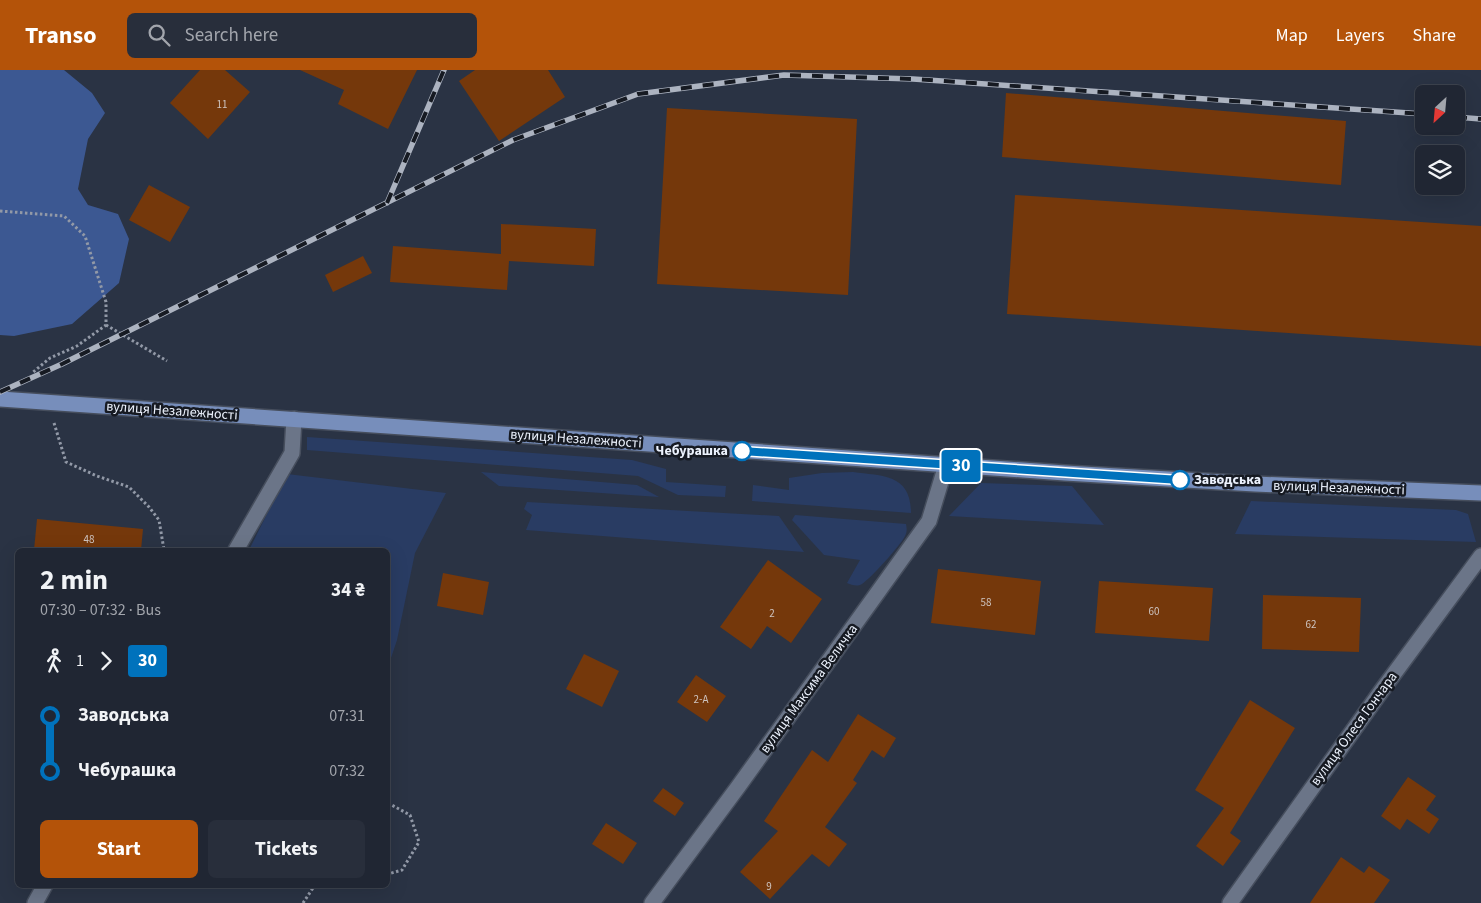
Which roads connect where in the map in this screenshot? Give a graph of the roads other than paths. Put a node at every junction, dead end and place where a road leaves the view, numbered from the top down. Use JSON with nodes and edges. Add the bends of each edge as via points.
{"nodes":[{"id":1,"x":0,"y":399,"type":"edge"},
{"id":2,"x":294,"y":419,"type":"junction"},
{"id":3,"x":946,"y":465,"type":"junction"},
{"id":4,"x":1481,"y":493,"type":"edge"},
{"id":5,"x":237,"y":548,"type":"edge"},
{"id":6,"x":1481,"y":556,"type":"edge"},
{"id":7,"x":43,"y":888,"type":"edge"},
{"id":8,"x":35,"y":903,"type":"edge"},
{"id":9,"x":652,"y":903,"type":"edge"},
{"id":10,"x":1230,"y":903,"type":"edge"}],
"edges":[{"from":1,"to":2,"type":"main road","name":"вулиця Незалежності"},
{"from":2,"to":3,"type":"main road","name":"вулиця Незалежності"},
{"from":2,"to":5,"type":"street","via":[[292,453]]},
{"from":3,"to":4,"type":"main road","name":"вулиця Незалежності","via":[[1255,484]]},
{"from":3,"to":9,"type":"street","name":"вулиця Максима Величка","via":[[929,521]]},
{"from":6,"to":10,"type":"street","name":"вулиця Олеся Гончара"},
{"from":7,"to":8,"type":"street"}]}
